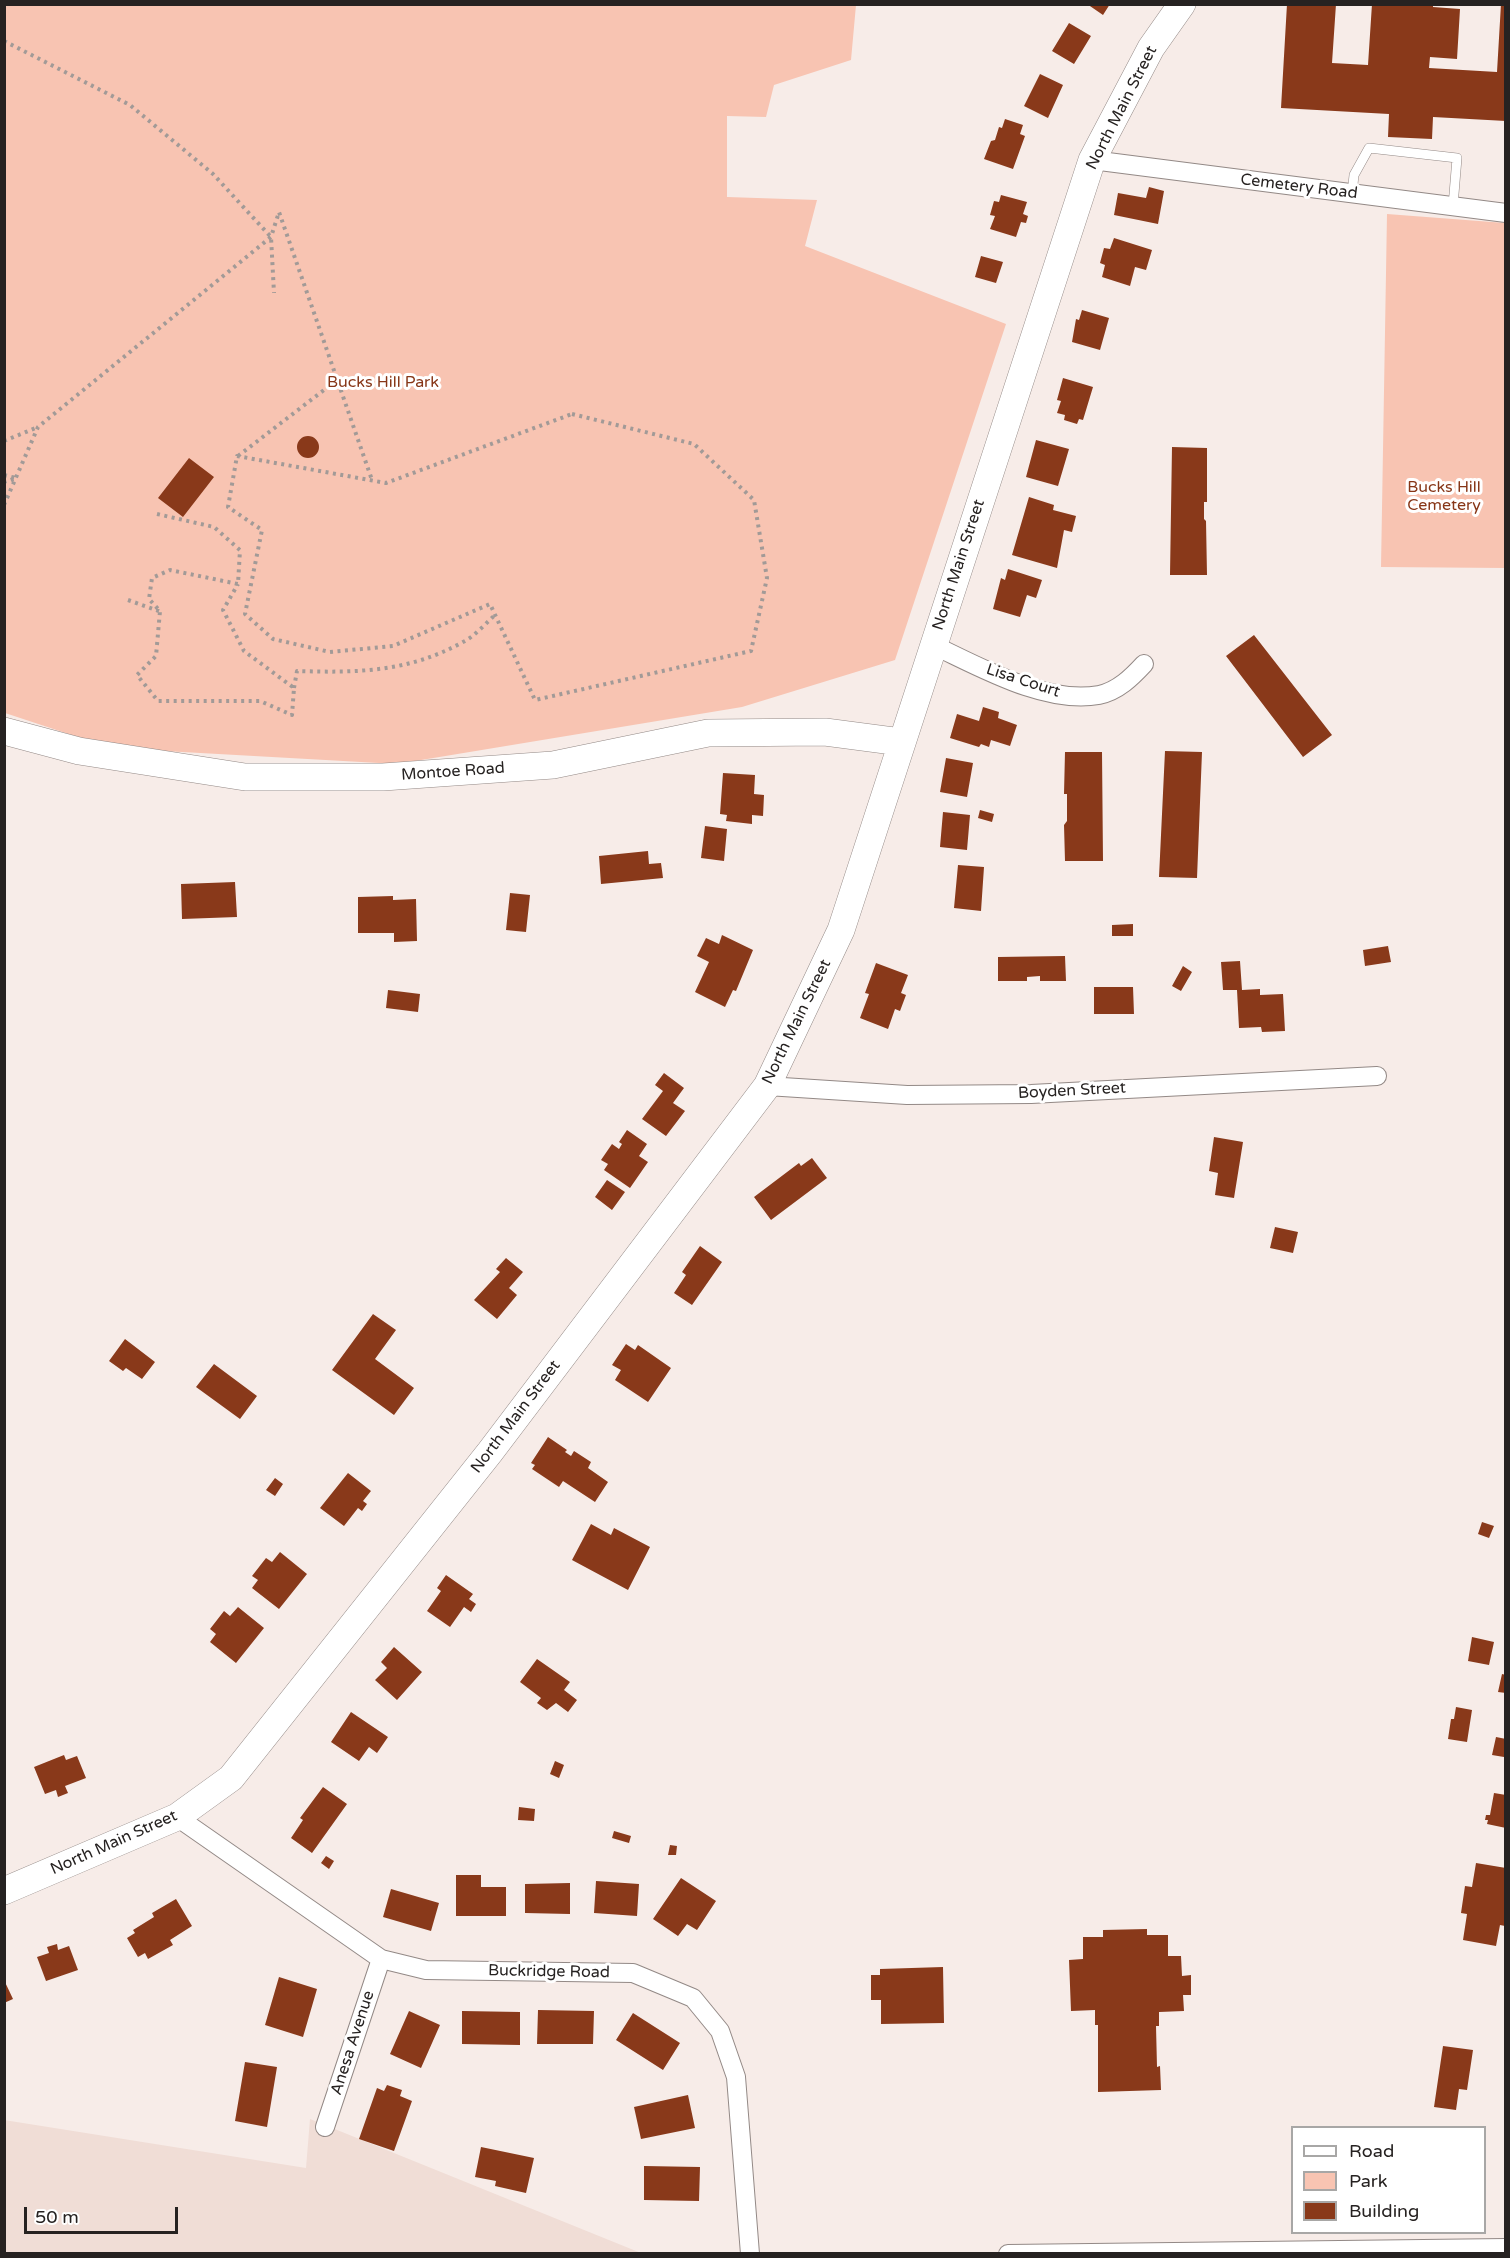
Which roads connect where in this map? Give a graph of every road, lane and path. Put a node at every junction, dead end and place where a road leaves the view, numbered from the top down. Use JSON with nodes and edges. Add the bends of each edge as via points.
{"nodes":[{"id":1,"x":1182,"y":4,"type":"edge"},
{"id":2,"x":4,"y":41,"type":"edge"},
{"id":3,"x":1092,"y":160,"type":"junction"},
{"id":4,"x":1352,"y":194,"type":"junction"},
{"id":5,"x":1453,"y":206,"type":"junction"},
{"id":6,"x":1506,"y":213,"type":"edge"},
{"id":7,"x":271,"y":237,"type":"junction"},
{"id":8,"x":274,"y":294,"type":"dead end"},
{"id":9,"x":337,"y":380,"type":"junction"},
{"id":10,"x":38,"y":427,"type":"junction"},
{"id":11,"x":4,"y":441,"type":"edge"},
{"id":12,"x":237,"y":456,"type":"junction"},
{"id":13,"x":4,"y":476,"type":"edge"},
{"id":14,"x":16,"y":478,"type":"junction"},
{"id":15,"x":372,"y":480,"type":"junction"},
{"id":16,"x":4,"y":482,"type":"edge"},
{"id":17,"x":4,"y":505,"type":"edge"},
{"id":18,"x":157,"y":514,"type":"dead end"},
{"id":19,"x":238,"y":584,"type":"junction"},
{"id":20,"x":128,"y":600,"type":"dead end"},
{"id":21,"x":160,"y":612,"type":"junction"},
{"id":22,"x":495,"y":615,"type":"junction"},
{"id":23,"x":933,"y":645,"type":"junction"},
{"id":24,"x":1144,"y":664,"type":"dead end"},
{"id":25,"x":294,"y":688,"type":"junction"},
{"id":26,"x":4,"y":731,"type":"edge"},
{"id":27,"x":901,"y":742,"type":"junction"},
{"id":28,"x":1377,"y":1076,"type":"dead end"},
{"id":29,"x":767,"y":1086,"type":"junction"},
{"id":30,"x":177,"y":1817,"type":"junction"},
{"id":31,"x":4,"y":1891,"type":"edge"},
{"id":32,"x":381,"y":1959,"type":"junction"},
{"id":33,"x":326,"y":2127,"type":"dead end"},
{"id":34,"x":1506,"y":2248,"type":"edge"},
{"id":35,"x":750,"y":2253,"type":"edge"},
{"id":36,"x":1008,"y":2253,"type":"edge"}],
"edges":[{"from":1,"to":3,"type":"main road","name":"North Main Street","via":[[1151,48]]},
{"from":2,"to":7,"type":"path","via":[[130,105],[213,174]]},
{"from":3,"to":4,"type":"street","name":"Cemetery Road"},
{"from":3,"to":23,"type":"main road","name":"North Main Street"},
{"from":4,"to":5,"type":"street","name":"Cemetery Road"},
{"from":4,"to":5,"type":"lane","via":[[1354,175],[1369,148],[1457,158]]},
{"from":5,"to":6,"type":"street","name":"Cemetery Road"},
{"from":7,"to":8,"type":"path"},
{"from":7,"to":9,"type":"path","via":[[279,212]]},
{"from":7,"to":10,"type":"path"},
{"from":9,"to":12,"type":"path"},
{"from":9,"to":15,"type":"path"},
{"from":10,"to":11,"type":"path"},
{"from":10,"to":14,"type":"path"},
{"from":12,"to":15,"type":"path"},
{"from":12,"to":22,"type":"path","via":[[228,507],[262,530],[245,614],[273,639],[330,652],[393,646],[490,604]]},
{"from":13,"to":14,"type":"path"},
{"from":14,"to":16,"type":"path"},
{"from":14,"to":17,"type":"path"},
{"from":15,"to":22,"type":"path","via":[[386,483],[572,414],[694,444],[754,501],[767,578],[750,651],[535,700]]},
{"from":18,"to":19,"type":"path","via":[[214,527],[240,550]]},
{"from":19,"to":21,"type":"path","via":[[170,570],[152,578],[149,599]]},
{"from":19,"to":25,"type":"path","via":[[223,610],[244,651]]},
{"from":20,"to":21,"type":"path"},
{"from":21,"to":25,"type":"path","via":[[156,656],[137,675],[158,701],[260,701],[292,715]]},
{"from":22,"to":25,"type":"path","via":[[465,641],[413,665],[342,673],[297,671]]},
{"from":23,"to":24,"type":"street","name":"Lisa Court","via":[[1002,677],[1058,696],[1100,695],[1127,682]]},
{"from":23,"to":27,"type":"main road","name":"North Main Street"},
{"from":26,"to":27,"type":"main road","name":"Montoe Road","via":[[79,751],[257,777],[383,777],[553,765],[708,733],[825,732]]},
{"from":27,"to":29,"type":"main road","name":"North Main Street","via":[[841,930]]},
{"from":28,"to":29,"type":"street","name":"Boyden Street","via":[[1031,1094],[907,1095]]},
{"from":29,"to":30,"type":"main road","name":"North Main Street","via":[[490,1452],[231,1778]]},
{"from":30,"to":31,"type":"main road","name":"North Main Street"},
{"from":30,"to":32,"type":"street","name":"Buckridge Road"},
{"from":32,"to":33,"type":"street","name":"Anesa Avenue"},
{"from":32,"to":35,"type":"street","name":"Buckridge Road","via":[[426,1970],[633,1973],[693,1998],[720,2031],[736,2077]]},
{"from":34,"to":36,"type":"street"}]}
